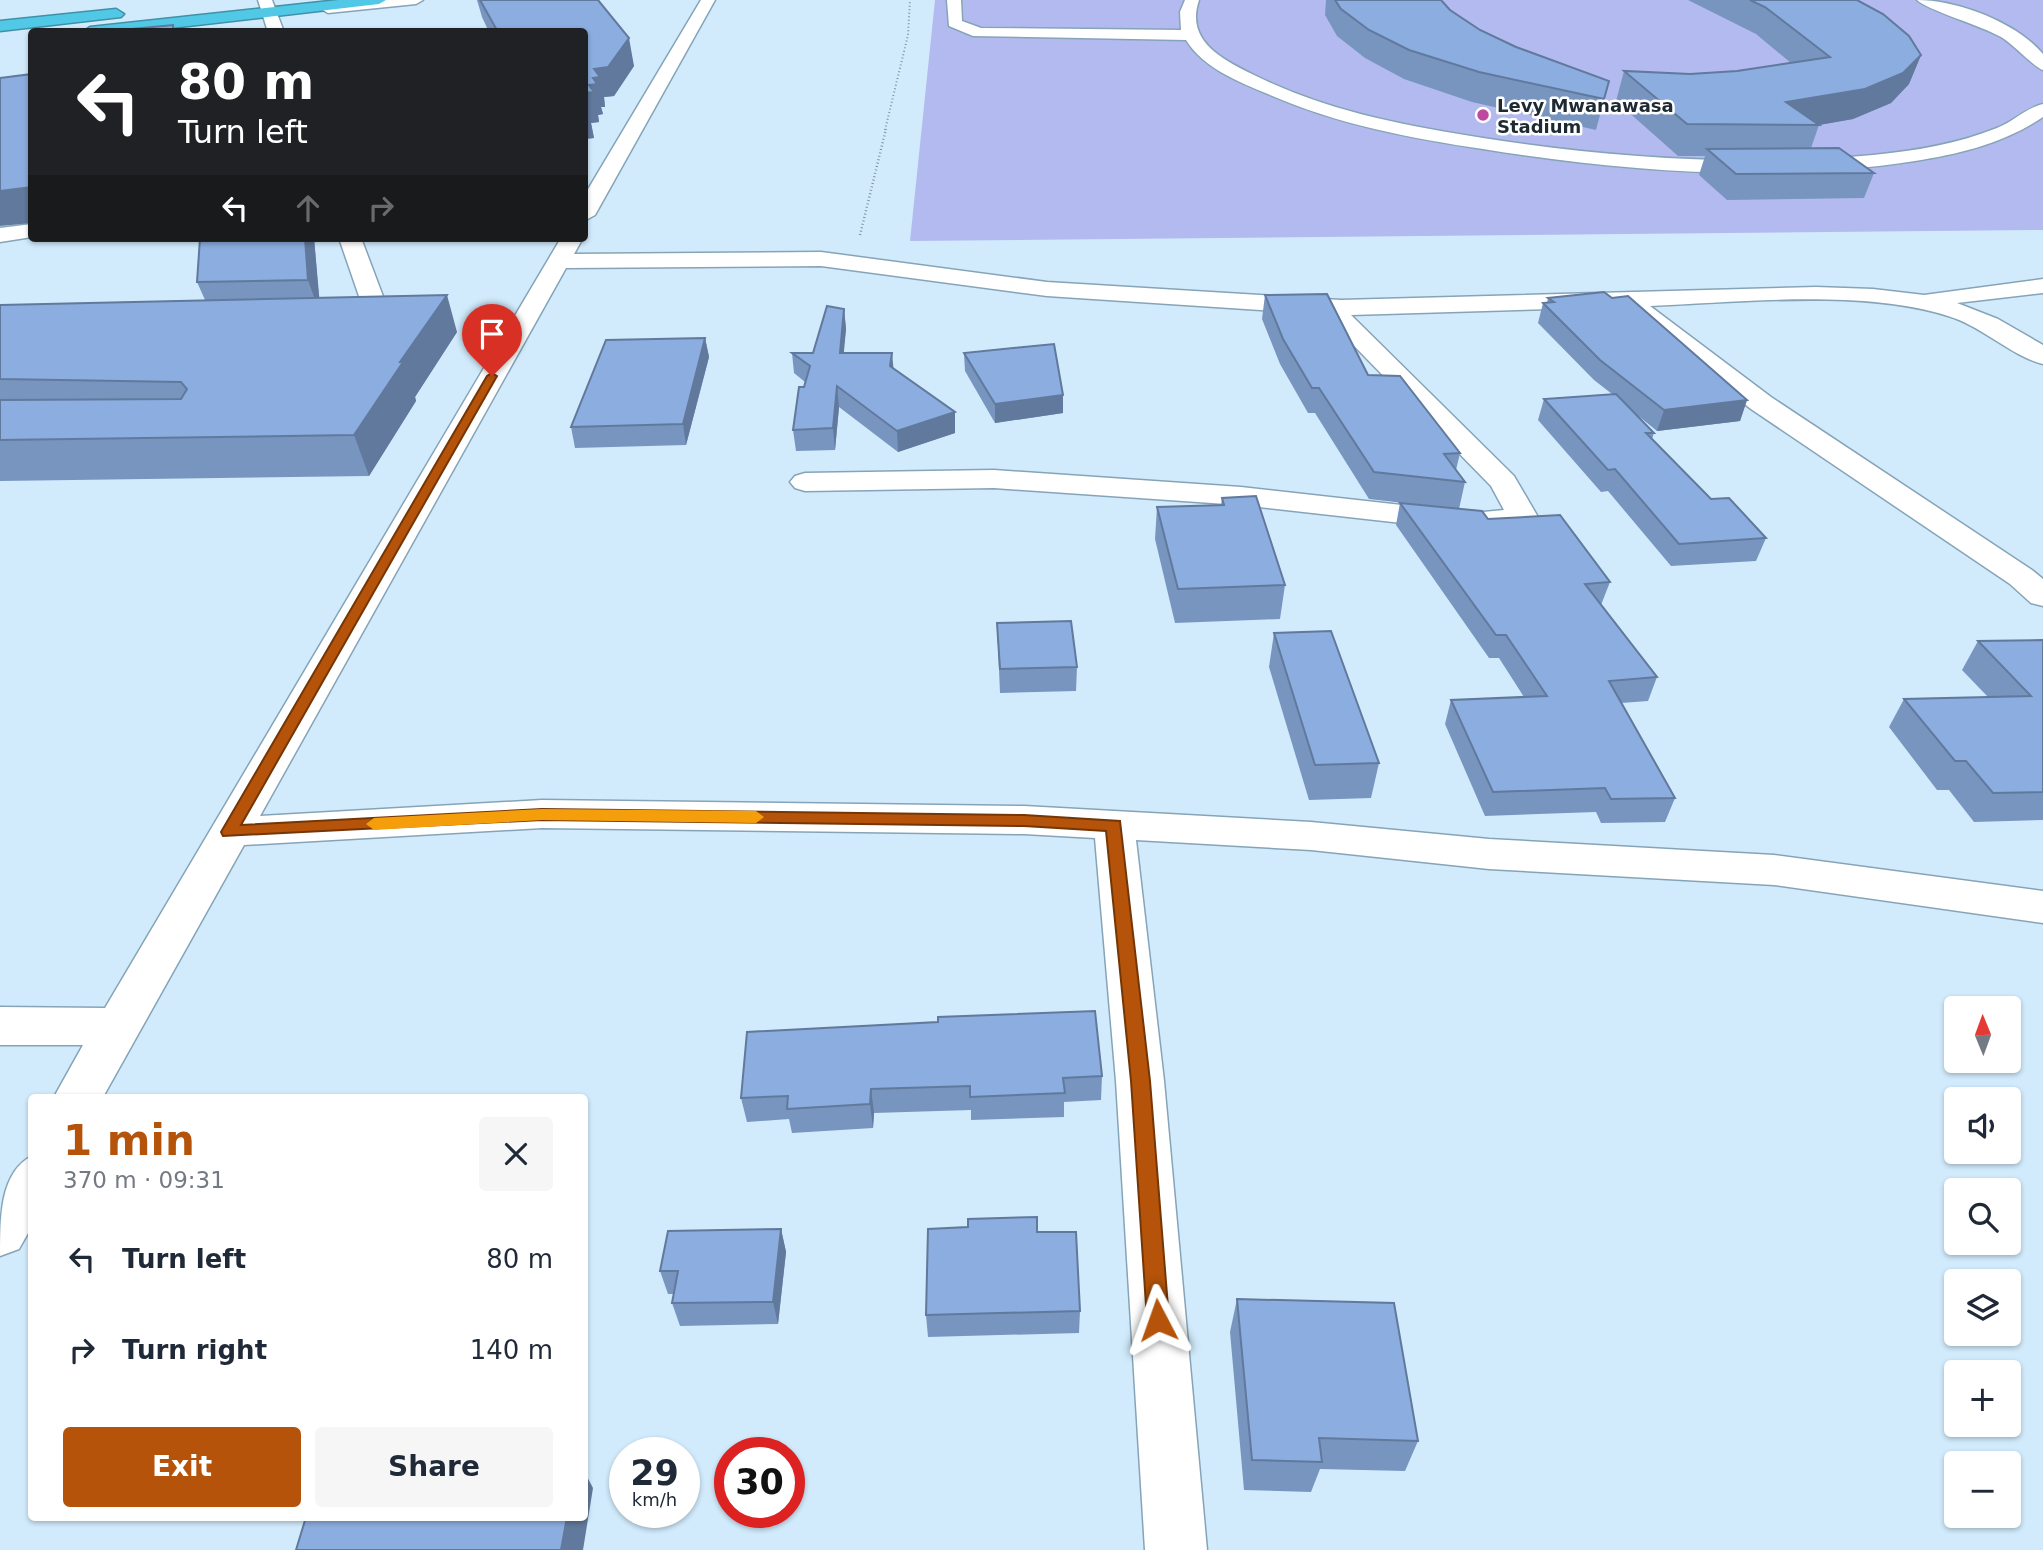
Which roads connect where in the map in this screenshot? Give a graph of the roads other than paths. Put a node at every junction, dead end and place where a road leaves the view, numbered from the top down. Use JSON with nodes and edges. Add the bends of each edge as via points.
{"nodes":[{"id":1,"x":247,"y":0,"type":"edge"},
{"id":2,"x":379,"y":0,"type":"edge"},
{"id":3,"x":416,"y":0,"type":"edge"},
{"id":4,"x":708,"y":0,"type":"edge"},
{"id":5,"x":954,"y":0,"type":"edge"},
{"id":6,"x":1192,"y":0,"type":"edge"},
{"id":7,"x":1924,"y":0,"type":"edge"},
{"id":8,"x":268,"y":9,"type":"edge"},
{"id":9,"x":973,"y":9,"type":"dead end"},
{"id":10,"x":0,"y":26,"type":"edge"},
{"id":11,"x":121,"y":28,"type":"edge"},
{"id":12,"x":275,"y":28,"type":"edge"},
{"id":13,"x":1187,"y":32,"type":"junction"},
{"id":14,"x":28,"y":38,"type":"edge"},
{"id":15,"x":0,"y":41,"type":"edge"},
{"id":16,"x":2043,"y":65,"type":"edge"},
{"id":17,"x":2043,"y":108,"type":"edge"},
{"id":18,"x":588,"y":208,"type":"edge"},
{"id":19,"x":28,"y":231,"type":"edge"},
{"id":20,"x":0,"y":235,"type":"edge"},
{"id":21,"x":351,"y":242,"type":"edge"},
{"id":22,"x":566,"y":249,"type":"edge"},
{"id":23,"x":2043,"y":286,"type":"edge"},
{"id":24,"x":1625,"y":298,"type":"junction"},
{"id":25,"x":1910,"y":302,"type":"junction"},
{"id":26,"x":1329,"y":307,"type":"junction"},
{"id":27,"x":316,"y":327,"type":"edge"},
{"id":28,"x":2043,"y":356,"type":"edge"},
{"id":29,"x":805,"y":482,"type":"dead end"},
{"id":30,"x":2043,"y":596,"type":"edge"},
{"id":31,"x":1114,"y":825,"type":"junction"},
{"id":32,"x":229,"y":832,"type":"junction"},
{"id":33,"x":2043,"y":907,"type":"edge"},
{"id":34,"x":0,"y":1026,"type":"edge"},
{"id":35,"x":118,"y":1027,"type":"junction"},
{"id":36,"x":80,"y":1094,"type":"edge"},
{"id":37,"x":28,"y":1185,"type":"edge"},
{"id":38,"x":0,"y":1232,"type":"edge"},
{"id":39,"x":1176,"y":1550,"type":"edge"}],
"edges":[{"from":1,"to":10,"type":"highway"},
{"from":2,"to":8,"type":"highway"},
{"from":3,"to":8,"type":"street"},
{"from":4,"to":18,"type":"street"},
{"from":5,"to":13,"type":"street","via":[[954,23],[979,33]]},
{"from":6,"to":13,"type":"street","via":[[1184,16]]},
{"from":7,"to":16,"type":"street","via":[[2004,33],[2039,57]]},
{"from":8,"to":11,"type":"highway"},
{"from":8,"to":12,"type":"street"},
{"from":9,"to":13,"type":"street","via":[[975,22],[1005,29]]},
{"from":13,"to":17,"type":"street","via":[[1213,60],[1259,86],[1328,111],[1496,146],[1638,162],[1753,166],[1870,160],[1945,149],[2007,131]]},
{"from":14,"to":15,"type":"highway"},
{"from":19,"to":20,"type":"street"},
{"from":21,"to":27,"type":"street","via":[[372,299],[371,310],[357,326]]},
{"from":22,"to":26,"type":"street","via":[[849,261],[970,281]]},
{"from":22,"to":32,"type":"street"},
{"from":23,"to":25,"type":"street"},
{"from":24,"to":25,"type":"street","via":[[1804,295]]},
{"from":24,"to":26,"type":"street","via":[[1485,307]]},
{"from":24,"to":30,"type":"street","via":[[1760,403]]},
{"from":25,"to":28,"type":"street","via":[[1955,309]]},
{"from":26,"to":29,"type":"street","via":[[1504,482],[1523,517],[1473,522],[1241,496],[994,479]]},
{"from":31,"to":32,"type":"street","via":[[542,814]]},
{"from":31,"to":33,"type":"street","via":[[1774,870]]},
{"from":31,"to":39,"type":"street","via":[[1140,1081]]},
{"from":32,"to":35,"type":"street"},
{"from":34,"to":35,"type":"street"},
{"from":35,"to":36,"type":"street"},
{"from":37,"to":38,"type":"street"}]}
